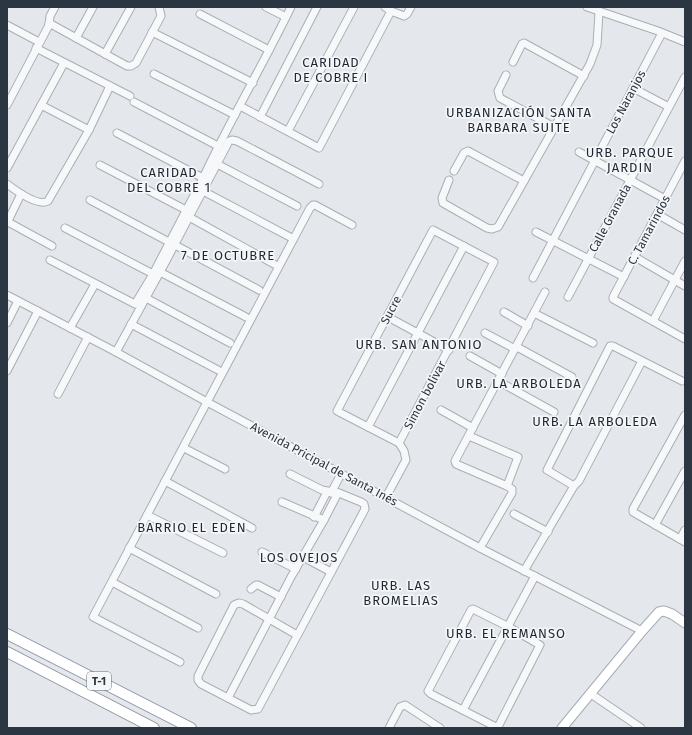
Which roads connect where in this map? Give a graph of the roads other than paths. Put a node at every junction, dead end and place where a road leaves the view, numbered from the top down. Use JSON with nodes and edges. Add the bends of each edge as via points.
{"nodes":[{"id":1,"x":55,"y":7,"type":"edge"},
{"id":2,"x":93,"y":7,"type":"edge"},
{"id":3,"x":131,"y":7,"type":"edge"},
{"id":4,"x":159,"y":7,"type":"edge"},
{"id":5,"x":266,"y":7,"type":"edge"},
{"id":6,"x":291,"y":7,"type":"edge"},
{"id":7,"x":317,"y":7,"type":"edge"},
{"id":8,"x":354,"y":7,"type":"edge"},
{"id":9,"x":411,"y":7,"type":"edge"},
{"id":10,"x":587,"y":7,"type":"edge"},
{"id":11,"x":388,"y":9,"type":"edge"},
{"id":12,"x":599,"y":12,"type":"junction"},
{"id":13,"x":200,"y":14,"type":"dead end"},
{"id":14,"x":286,"y":17,"type":"junction"},
{"id":15,"x":49,"y":22,"type":"junction"},
{"id":16,"x":7,"y":25,"type":"edge"},
{"id":17,"x":152,"y":32,"type":"junction"},
{"id":18,"x":662,"y":33,"type":"junction"},
{"id":19,"x":76,"y":38,"type":"junction"},
{"id":20,"x":685,"y":42,"type":"edge"},
{"id":21,"x":38,"y":45,"type":"junction"},
{"id":22,"x":269,"y":50,"type":"junction"},
{"id":23,"x":105,"y":54,"type":"junction"},
{"id":24,"x":513,"y":62,"type":"dead end"},
{"id":25,"x":64,"y":63,"type":"junction"},
{"id":26,"x":154,"y":74,"type":"dead end"},
{"id":27,"x":506,"y":75,"type":"dead end"},
{"id":28,"x":584,"y":76,"type":"junction"},
{"id":29,"x":685,"y":76,"type":"edge"},
{"id":30,"x":253,"y":83,"type":"junction"},
{"id":31,"x":110,"y":86,"type":"junction"},
{"id":32,"x":633,"y":88,"type":"junction"},
{"id":33,"x":7,"y":105,"type":"edge"},
{"id":34,"x":41,"y":105,"type":"junction"},
{"id":35,"x":240,"y":106,"type":"junction"},
{"id":36,"x":669,"y":107,"type":"junction"},
{"id":37,"x":235,"y":115,"type":"junction"},
{"id":38,"x":260,"y":117,"type":"junction"},
{"id":39,"x":554,"y":127,"type":"junction"},
{"id":40,"x":89,"y":130,"type":"junction"},
{"id":41,"x":288,"y":131,"type":"junction"},
{"id":42,"x":117,"y":133,"type":"dead end"},
{"id":43,"x":218,"y":146,"type":"junction"},
{"id":44,"x":579,"y":152,"type":"dead end"},
{"id":45,"x":595,"y":161,"type":"junction"},
{"id":46,"x":685,"y":161,"type":"edge"},
{"id":47,"x":217,"y":164,"type":"junction"},
{"id":48,"x":100,"y":165,"type":"dead end"},
{"id":49,"x":7,"y":168,"type":"edge"},
{"id":50,"x":454,"y":171,"type":"dead end"},
{"id":51,"x":682,"y":174,"type":"edge"},
{"id":52,"x":203,"y":178,"type":"junction"},
{"id":53,"x":450,"y":180,"type":"dead end"},
{"id":54,"x":524,"y":180,"type":"junction"},
{"id":55,"x":630,"y":180,"type":"junction"},
{"id":56,"x":7,"y":184,"type":"edge"},
{"id":57,"x":319,"y":184,"type":"dead end"},
{"id":58,"x":203,"y":191,"type":"junction"},
{"id":59,"x":21,"y":194,"type":"junction"},
{"id":60,"x":665,"y":198,"type":"junction"},
{"id":61,"x":90,"y":200,"type":"dead end"},
{"id":62,"x":297,"y":206,"type":"dead end"},
{"id":63,"x":188,"y":214,"type":"junction"},
{"id":64,"x":657,"y":214,"type":"junction"},
{"id":65,"x":7,"y":222,"type":"edge"},
{"id":66,"x":352,"y":225,"type":"dead end"},
{"id":67,"x":65,"y":228,"type":"dead end"},
{"id":68,"x":685,"y":230,"type":"edge"},
{"id":69,"x":536,"y":232,"type":"dead end"},
{"id":70,"x":290,"y":237,"type":"dead end"},
{"id":71,"x":553,"y":241,"type":"junction"},
{"id":72,"x":172,"y":244,"type":"junction"},
{"id":73,"x":52,"y":246,"type":"dead end"},
{"id":74,"x":464,"y":246,"type":"junction"},
{"id":75,"x":635,"y":257,"type":"junction"},
{"id":76,"x":588,"y":259,"type":"junction"},
{"id":77,"x":50,"y":260,"type":"dead end"},
{"id":78,"x":685,"y":260,"type":"edge"},
{"id":79,"x":274,"y":264,"type":"dead end"},
{"id":80,"x":160,"y":272,"type":"junction"},
{"id":81,"x":153,"y":274,"type":"junction"},
{"id":82,"x":624,"y":277,"type":"junction"},
{"id":83,"x":533,"y":278,"type":"dead end"},
{"id":84,"x":674,"y":280,"type":"junction"},
{"id":85,"x":95,"y":284,"type":"junction"},
{"id":86,"x":685,"y":286,"type":"edge"},
{"id":87,"x":259,"y":290,"type":"dead end"},
{"id":88,"x":545,"y":292,"type":"dead end"},
{"id":89,"x":7,"y":295,"type":"edge"},
{"id":90,"x":568,"y":297,"type":"dead end"},
{"id":91,"x":146,"y":298,"type":"junction"},
{"id":92,"x":18,"y":301,"type":"junction"},
{"id":93,"x":38,"y":311,"type":"junction"},
{"id":94,"x":504,"y":312,"type":"dead end"},
{"id":95,"x":534,"y":313,"type":"junction"},
{"id":96,"x":246,"y":317,"type":"dead end"},
{"id":97,"x":388,"y":317,"type":"junction"},
{"id":98,"x":653,"y":321,"type":"junction"},
{"id":99,"x":7,"y":323,"type":"edge"},
{"id":100,"x":131,"y":324,"type":"junction"},
{"id":101,"x":528,"y":326,"type":"junction"},
{"id":102,"x":70,"y":328,"type":"junction"},
{"id":103,"x":418,"y":333,"type":"junction"},
{"id":104,"x":485,"y":333,"type":"dead end"},
{"id":105,"x":88,"y":337,"type":"junction"},
{"id":106,"x":685,"y":339,"type":"edge"},
{"id":107,"x":230,"y":343,"type":"dead end"},
{"id":108,"x":593,"y":343,"type":"dead end"},
{"id":109,"x":516,"y":348,"type":"junction"},
{"id":110,"x":449,"y":350,"type":"junction"},
{"id":111,"x":116,"y":352,"type":"junction"},
{"id":112,"x":470,"y":356,"type":"dead end"},
{"id":113,"x":642,"y":361,"type":"junction"},
{"id":114,"x":218,"y":370,"type":"dead end"},
{"id":115,"x":7,"y":371,"type":"edge"},
{"id":116,"x":502,"y":374,"type":"junction"},
{"id":117,"x":572,"y":377,"type":"dead end"},
{"id":118,"x":498,"y":381,"type":"junction"},
{"id":119,"x":682,"y":381,"type":"dead end"},
{"id":120,"x":58,"y":394,"type":"dead end"},
{"id":121,"x":207,"y":402,"type":"junction"},
{"id":122,"x":441,"y":410,"type":"dead end"},
{"id":123,"x":554,"y":412,"type":"dead end"},
{"id":124,"x":685,"y":415,"type":"edge"},
{"id":125,"x":368,"y":427,"type":"junction"},
{"id":126,"x":473,"y":428,"type":"junction"},
{"id":127,"x":469,"y":436,"type":"junction"},
{"id":128,"x":399,"y":443,"type":"junction"},
{"id":129,"x":184,"y":448,"type":"junction"},
{"id":130,"x":225,"y":470,"type":"dead end"},
{"id":131,"x":685,"y":471,"type":"edge"},
{"id":132,"x":290,"y":474,"type":"dead end"},
{"id":133,"x":341,"y":474,"type":"junction"},
{"id":134,"x":165,"y":481,"type":"junction"},
{"id":135,"x":507,"y":486,"type":"junction"},
{"id":136,"x":574,"y":486,"type":"junction"},
{"id":137,"x":332,"y":493,"type":"junction"},
{"id":138,"x":386,"y":498,"type":"junction"},
{"id":139,"x":282,"y":502,"type":"dead end"},
{"id":140,"x":514,"y":514,"type":"dead end"},
{"id":141,"x":147,"y":515,"type":"junction"},
{"id":142,"x":314,"y":516,"type":"junction"},
{"id":143,"x":324,"y":520,"type":"junction"},
{"id":144,"x":655,"y":524,"type":"junction"},
{"id":145,"x":252,"y":528,"type":"dead end"},
{"id":146,"x":685,"y":530,"type":"edge"},
{"id":147,"x":548,"y":532,"type":"junction"},
{"id":148,"x":682,"y":540,"type":"edge"},
{"id":149,"x":129,"y":548,"type":"junction"},
{"id":150,"x":480,"y":548,"type":"junction"},
{"id":151,"x":262,"y":552,"type":"dead end"},
{"id":152,"x":224,"y":553,"type":"dead end"},
{"id":153,"x":303,"y":557,"type":"junction"},
{"id":154,"x":296,"y":569,"type":"junction"},
{"id":155,"x":524,"y":571,"type":"junction"},
{"id":156,"x":331,"y":572,"type":"junction"},
{"id":157,"x":535,"y":576,"type":"junction"},
{"id":158,"x":112,"y":582,"type":"junction"},
{"id":159,"x":251,"y":589,"type":"dead end"},
{"id":160,"x":216,"y":594,"type":"dead end"},
{"id":161,"x":281,"y":597,"type":"junction"},
{"id":162,"x":269,"y":619,"type":"junction"},
{"id":163,"x":685,"y":623,"type":"edge"},
{"id":164,"x":508,"y":626,"type":"junction"},
{"id":165,"x":198,"y":628,"type":"dead end"},
{"id":166,"x":642,"y":631,"type":"junction"},
{"id":167,"x":7,"y":634,"type":"edge"},
{"id":168,"x":298,"y":635,"type":"junction"},
{"id":169,"x":7,"y":652,"type":"edge"},
{"id":170,"x":180,"y":662,"type":"dead end"},
{"id":171,"x":591,"y":694,"type":"junction"},
{"id":172,"x":228,"y":698,"type":"junction"},
{"id":173,"x":462,"y":710,"type":"junction"},
{"id":174,"x":154,"y":728,"type":"edge"},
{"id":175,"x":191,"y":728,"type":"edge"},
{"id":176,"x":389,"y":728,"type":"edge"},
{"id":177,"x":440,"y":728,"type":"edge"},
{"id":178,"x":562,"y":728,"type":"edge"},
{"id":179,"x":641,"y":728,"type":"edge"}],
"edges":[{"from":1,"to":15,"type":"street"},
{"from":2,"to":19,"type":"street"},
{"from":3,"to":23,"type":"street"},
{"from":4,"to":17,"type":"street","via":[[161,16]]},
{"from":5,"to":14,"type":"street"},
{"from":6,"to":14,"type":"street"},
{"from":7,"to":38,"type":"street"},
{"from":8,"to":41,"type":"street"},
{"from":9,"to":11,"type":"street","via":[[404,16]]},
{"from":10,"to":12,"type":"street"},
{"from":11,"to":41,"type":"street","via":[[319,148]]},
{"from":12,"to":18,"type":"street"},
{"from":12,"to":28,"type":"street","via":[[597,45]]},
{"from":13,"to":22,"type":"street"},
{"from":14,"to":22,"type":"street"},
{"from":15,"to":19,"type":"street"},
{"from":15,"to":21,"type":"street"},
{"from":16,"to":21,"type":"street"},
{"from":17,"to":23,"type":"street","via":[[136,62],[131,66]]},
{"from":17,"to":30,"type":"street"},
{"from":18,"to":20,"type":"street"},
{"from":18,"to":32,"type":"street","name":"Los Naranjos"},
{"from":19,"to":23,"type":"street"},
{"from":21,"to":25,"type":"street"},
{"from":21,"to":33,"type":"street"},
{"from":22,"to":30,"type":"street"},
{"from":24,"to":28,"type":"street","via":[[524,43]]},
{"from":25,"to":31,"type":"street"},
{"from":25,"to":34,"type":"street"},
{"from":26,"to":37,"type":"street"},
{"from":27,"to":39,"type":"street","via":[[498,91],[500,98]]},
{"from":28,"to":39,"type":"street"},
{"from":29,"to":36,"type":"street","name":"Calle Granada"},
{"from":30,"to":35,"type":"street"},
{"from":31,"to":40,"type":"street"},
{"from":31,"to":43,"type":"street"},
{"from":32,"to":36,"type":"street"},
{"from":32,"to":45,"type":"street","name":"Los Naranjos"},
{"from":34,"to":40,"type":"street"},
{"from":34,"to":49,"type":"street"},
{"from":35,"to":37,"type":"street"},
{"from":35,"to":38,"type":"street"},
{"from":36,"to":55,"type":"street","name":"Calle Granada"},
{"from":37,"to":43,"type":"street"},
{"from":38,"to":41,"type":"street"},
{"from":39,"to":54,"type":"street"},
{"from":40,"to":59,"type":"street","via":[[48,201],[43,203]]},
{"from":42,"to":52,"type":"street"},
{"from":43,"to":52,"type":"street"},
{"from":44,"to":45,"type":"street"},
{"from":45,"to":55,"type":"street"},
{"from":45,"to":71,"type":"street","name":"Los Naranjos"},
{"from":46,"to":51,"type":"street","name":"C. Tamarindos"},
{"from":47,"to":57,"type":"street","via":[[228,143],[236,140]]},
{"from":47,"to":58,"type":"street"},
{"from":47,"to":62,"type":"street"},
{"from":48,"to":63,"type":"street"},
{"from":50,"to":54,"type":"street","via":[[464,153],[468,151]]},
{"from":51,"to":60,"type":"street","name":"C. Tamarindos"},
{"from":52,"to":63,"type":"street"},
{"from":53,"to":54,"type":"street","via":[[442,198],[443,203],[492,229],[498,227]]},
{"from":55,"to":60,"type":"street"},
{"from":55,"to":76,"type":"street","name":"Calle Granada"},
{"from":56,"to":59,"type":"street"},
{"from":58,"to":63,"type":"street"},
{"from":58,"to":70,"type":"street"},
{"from":59,"to":65,"type":"street"},
{"from":60,"to":64,"type":"street","name":"C. Tamarindos"},
{"from":61,"to":72,"type":"street"},
{"from":63,"to":72,"type":"street"},
{"from":63,"to":79,"type":"street"},
{"from":64,"to":68,"type":"street"},
{"from":64,"to":75,"type":"street","name":"C. Tamarindos"},
{"from":65,"to":73,"type":"street"},
{"from":66,"to":121,"type":"street","via":[[316,206],[310,208]]},
{"from":67,"to":81,"type":"street"},
{"from":69,"to":71,"type":"street"},
{"from":71,"to":76,"type":"street"},
{"from":71,"to":83,"type":"street","name":"Los Naranjos"},
{"from":72,"to":80,"type":"street"},
{"from":72,"to":81,"type":"street"},
{"from":72,"to":87,"type":"street"},
{"from":74,"to":97,"type":"street","name":"Sucre","via":[[433,230]]},
{"from":74,"to":103,"type":"street"},
{"from":74,"to":110,"type":"street","name":"Simon bolivar","via":[[494,262]]},
{"from":75,"to":82,"type":"street","name":"C. Tamarindos"},
{"from":75,"to":84,"type":"street"},
{"from":76,"to":82,"type":"street"},
{"from":76,"to":90,"type":"street","name":"Calle Granada"},
{"from":77,"to":85,"type":"street"},
{"from":78,"to":84,"type":"street"},
{"from":80,"to":91,"type":"street"},
{"from":80,"to":96,"type":"street"},
{"from":81,"to":85,"type":"street","via":[[135,304]]},
{"from":82,"to":98,"type":"street","name":"C. Tamarindos","via":[[613,299]]},
{"from":84,"to":86,"type":"street"},
{"from":84,"to":98,"type":"street"},
{"from":85,"to":102,"type":"street"},
{"from":88,"to":95,"type":"street"},
{"from":89,"to":92,"type":"street","name":"Avenida Pricipal de Santa Inés"},
{"from":91,"to":100,"type":"street"},
{"from":91,"to":107,"type":"street"},
{"from":92,"to":93,"type":"street","name":"Avenida Pricipal de Santa Inés"},
{"from":92,"to":99,"type":"street"},
{"from":93,"to":102,"type":"street","name":"Avenida Pricipal de Santa Inés"},
{"from":93,"to":115,"type":"street"},
{"from":94,"to":101,"type":"street"},
{"from":95,"to":101,"type":"street"},
{"from":95,"to":108,"type":"street"},
{"from":97,"to":103,"type":"street"},
{"from":97,"to":125,"type":"street","name":"Sucre","via":[[337,411]]},
{"from":98,"to":106,"type":"street"},
{"from":100,"to":111,"type":"street"},
{"from":100,"to":114,"type":"street"},
{"from":101,"to":109,"type":"street"},
{"from":102,"to":105,"type":"street","name":"Avenida Pricipal de Santa Inés"},
{"from":103,"to":110,"type":"street"},
{"from":103,"to":125,"type":"street"},
{"from":104,"to":109,"type":"street"},
{"from":105,"to":111,"type":"street","name":"Avenida Pricipal de Santa Inés"},
{"from":105,"to":120,"type":"street"},
{"from":109,"to":116,"type":"street"},
{"from":109,"to":117,"type":"street"},
{"from":110,"to":128,"type":"street","name":"Simon bolivar"},
{"from":111,"to":121,"type":"street","name":"Avenida Pricipal de Santa Inés"},
{"from":112,"to":116,"type":"street"},
{"from":113,"to":119,"type":"street"},
{"from":113,"to":136,"type":"street","via":[[579,481]]},
{"from":113,"to":136,"type":"street","via":[[610,346],[547,470]]},
{"from":116,"to":118,"type":"street"},
{"from":118,"to":123,"type":"street"},
{"from":118,"to":126,"type":"street"},
{"from":121,"to":129,"type":"street"},
{"from":121,"to":133,"type":"street","name":"Avenida Pricipal de Santa Inés"},
{"from":122,"to":126,"type":"street"},
{"from":124,"to":144,"type":"street","via":[[633,507],[633,512]]},
{"from":125,"to":128,"type":"street"},
{"from":126,"to":127,"type":"street"},
{"from":127,"to":135,"type":"street","via":[[518,457]]},
{"from":127,"to":135,"type":"street","via":[[455,463]]},
{"from":128,"to":138,"type":"street","via":[[406,460]]},
{"from":129,"to":130,"type":"street"},
{"from":129,"to":134,"type":"street"},
{"from":131,"to":144,"type":"street"},
{"from":132,"to":137,"type":"street"},
{"from":133,"to":137,"type":"street"},
{"from":133,"to":138,"type":"street","name":"Avenida Pricipal de Santa Inés"},
{"from":134,"to":141,"type":"street"},
{"from":134,"to":145,"type":"street"},
{"from":135,"to":150,"type":"street","via":[[512,489],[512,493]]},
{"from":136,"to":147,"type":"street"},
{"from":137,"to":142,"type":"street"},
{"from":137,"to":143,"type":"street"},
{"from":137,"to":156,"type":"street","via":[[361,502],[365,508]]},
{"from":138,"to":150,"type":"street","name":"Avenida Pricipal de Santa Inés"},
{"from":139,"to":142,"type":"street"},
{"from":140,"to":147,"type":"street"},
{"from":141,"to":149,"type":"street"},
{"from":141,"to":152,"type":"street"},
{"from":142,"to":143,"type":"street"},
{"from":143,"to":153,"type":"street"},
{"from":144,"to":148,"type":"street"},
{"from":146,"to":148,"type":"street"},
{"from":147,"to":155,"type":"street"},
{"from":149,"to":158,"type":"street"},
{"from":149,"to":160,"type":"street"},
{"from":150,"to":155,"type":"street","name":"Avenida Pricipal de Santa Inés"},
{"from":151,"to":154,"type":"street"},
{"from":153,"to":154,"type":"street"},
{"from":153,"to":156,"type":"street"},
{"from":154,"to":161,"type":"street"},
{"from":155,"to":157,"type":"street","name":"Avenida Pricipal de Santa Inés"},
{"from":156,"to":168,"type":"street"},
{"from":157,"to":164,"type":"street"},
{"from":157,"to":166,"type":"street","name":"Avenida Pricipal de Santa Inés"},
{"from":158,"to":165,"type":"street"},
{"from":158,"to":170,"type":"street","via":[[93,617]]},
{"from":159,"to":161,"type":"street","via":[[258,585]]},
{"from":161,"to":162,"type":"street"},
{"from":162,"to":168,"type":"street"},
{"from":162,"to":172,"type":"street"},
{"from":162,"to":172,"type":"street","via":[[243,604],[234,605],[198,676],[201,684]]},
{"from":163,"to":166,"type":"main road","via":[[664,611],[659,612]]},
{"from":164,"to":173,"type":"street"},
{"from":164,"to":173,"type":"street","via":[[540,645],[499,725],[493,726]]},
{"from":164,"to":173,"type":"street","via":[[475,609],[471,610],[428,691]]},
{"from":166,"to":171,"type":"main road"},
{"from":167,"to":175,"type":"highway","number":"T-1"},
{"from":168,"to":172,"type":"street","via":[[258,709],[251,710]]},
{"from":169,"to":174,"type":"highway","number":"T-1"},
{"from":171,"to":178,"type":"main road"},
{"from":171,"to":179,"type":"street"},
{"from":176,"to":177,"type":"street","via":[[400,707],[405,705]]}]}
